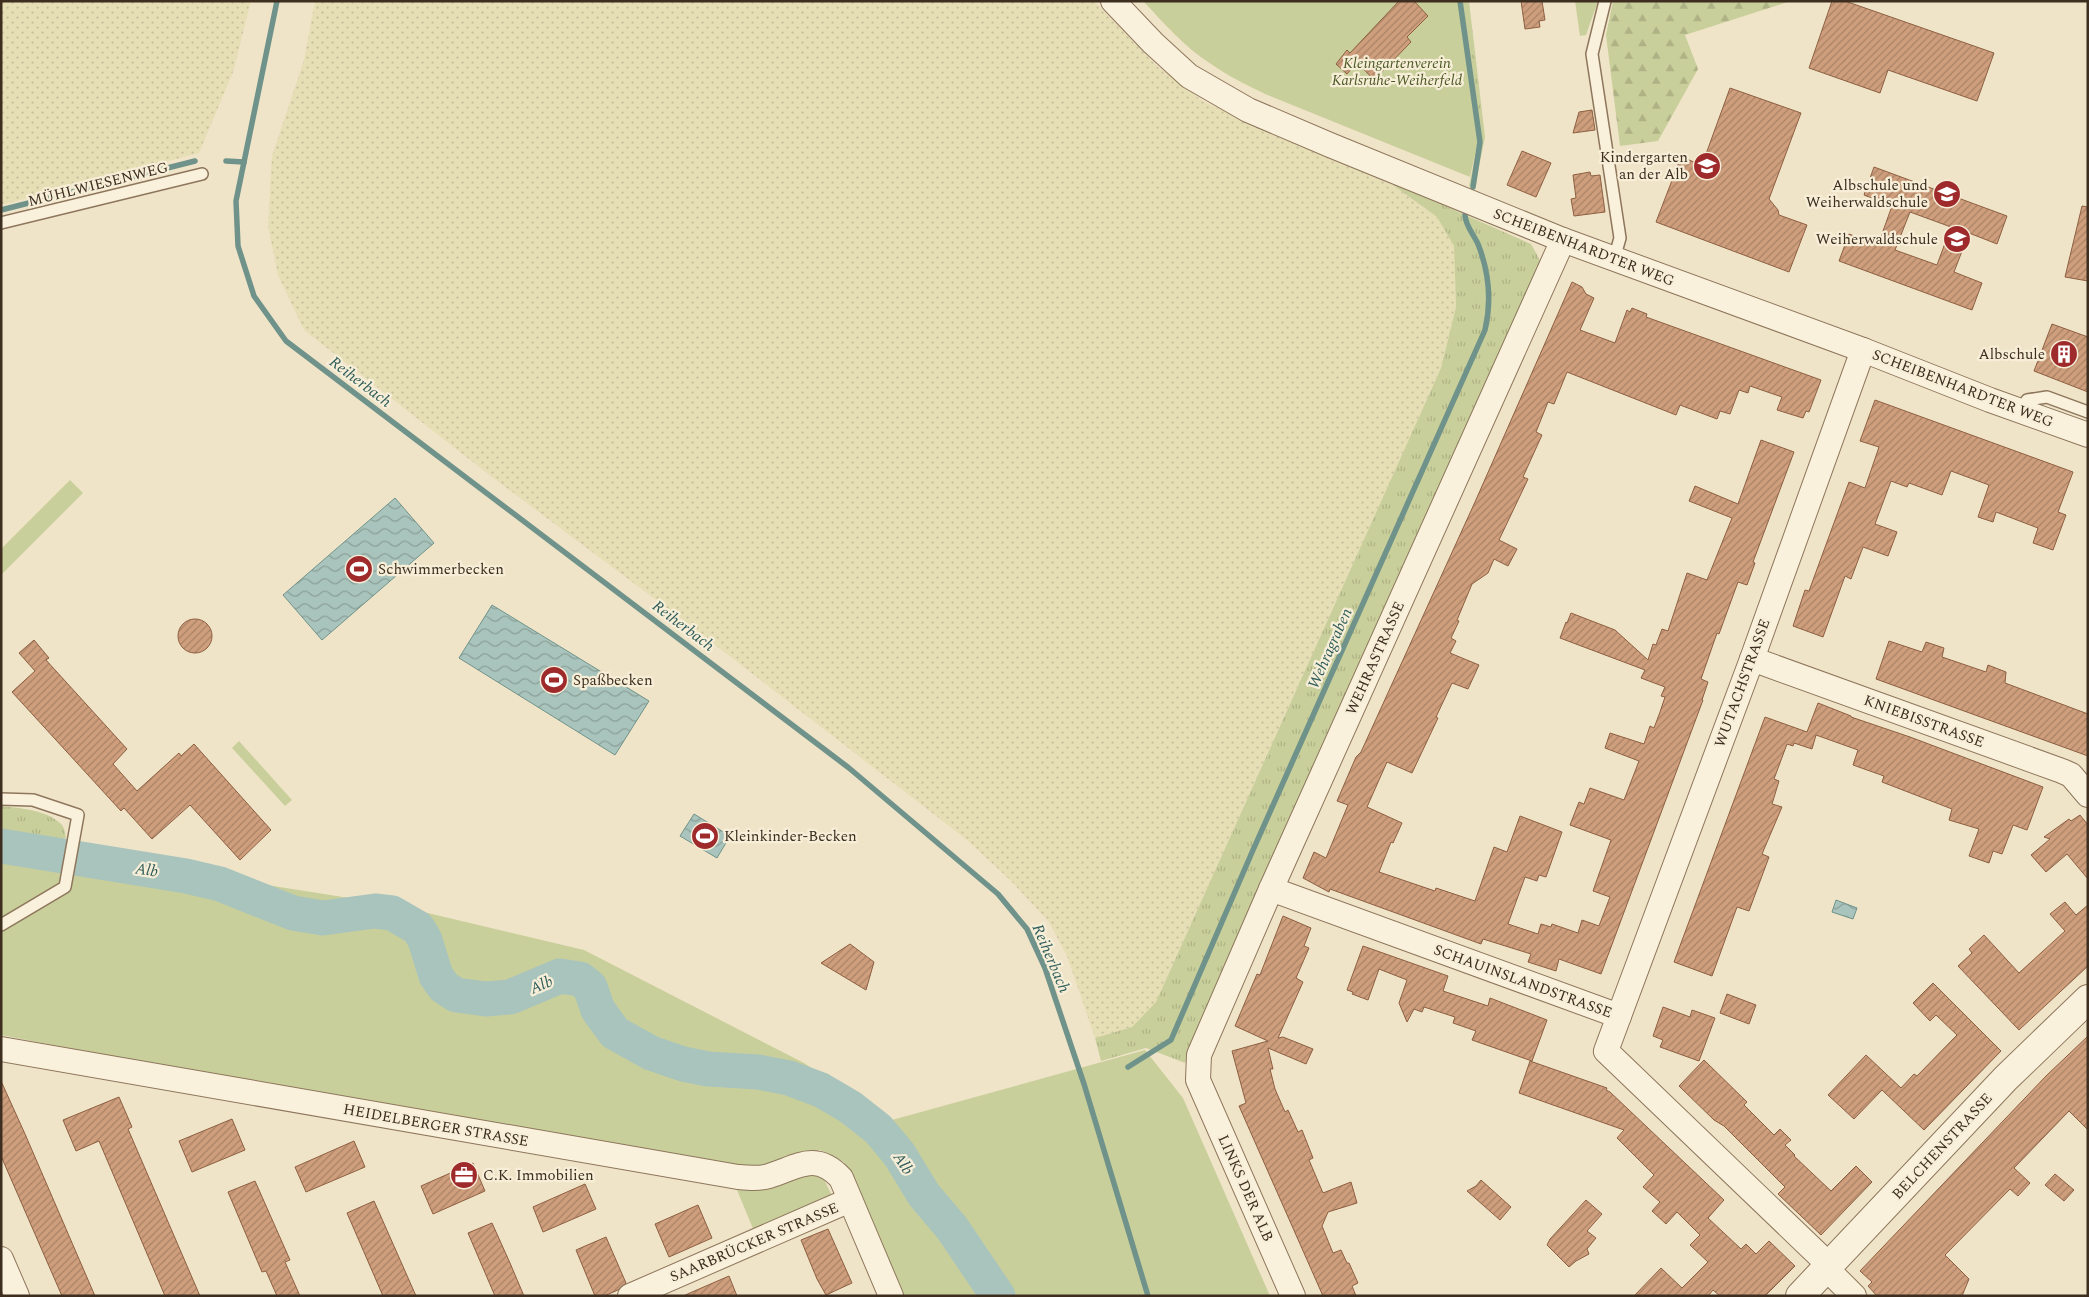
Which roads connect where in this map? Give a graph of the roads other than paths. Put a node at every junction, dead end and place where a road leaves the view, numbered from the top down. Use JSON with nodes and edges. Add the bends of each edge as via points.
{"nodes":[{"id":1,"x":1112,"y":1,"type":"edge"},
{"id":2,"x":1605,"y":1,"type":"edge"},
{"id":3,"x":202,"y":174,"type":"dead end"},
{"id":4,"x":1,"y":224,"type":"edge"},
{"id":5,"x":1563,"y":240,"type":"junction"},
{"id":6,"x":1614,"y":259,"type":"junction"},
{"id":7,"x":1863,"y":350,"type":"junction"},
{"id":8,"x":2021,"y":411,"type":"junction"},
{"id":9,"x":2088,"y":412,"type":"edge"},
{"id":10,"x":2088,"y":435,"type":"edge"},
{"id":11,"x":1752,"y":659,"type":"junction"},
{"id":12,"x":2088,"y":796,"type":"edge"},
{"id":13,"x":1,"y":799,"type":"edge"},
{"id":14,"x":1271,"y":889,"type":"junction"},
{"id":15,"x":1,"y":925,"type":"edge"},
{"id":16,"x":2088,"y":999,"type":"edge"},
{"id":17,"x":1619,"y":1016,"type":"junction"},
{"id":18,"x":1,"y":1049,"type":"edge"},
{"id":19,"x":1198,"y":1080,"type":"joint"},
{"id":20,"x":850,"y":1200,"type":"junction"},
{"id":21,"x":1,"y":1259,"type":"edge"},
{"id":22,"x":1827,"y":1267,"type":"junction"},
{"id":23,"x":17,"y":1296,"type":"edge"},
{"id":24,"x":630,"y":1296,"type":"edge"},
{"id":25,"x":891,"y":1296,"type":"edge"},
{"id":26,"x":1293,"y":1296,"type":"edge"},
{"id":27,"x":1800,"y":1296,"type":"edge"},
{"id":28,"x":1854,"y":1296,"type":"edge"}],
"edges":[{"from":1,"to":5,"type":"street","name":"SCHEIBENHARDTER WEG","via":[[1189,76],[1248,110]]},
{"from":2,"to":6,"type":"lane","via":[[1592,54],[1620,238]]},
{"from":3,"to":4,"type":"lane","name":"MÜHLWIESENWEG"},
{"from":5,"to":6,"type":"street","name":"SCHEIBENHARDTER WEG"},
{"from":5,"to":14,"type":"street","name":"WEHRASTRASSE"},
{"from":6,"to":7,"type":"street","name":"SCHEIBENHARDTER WEG"},
{"from":7,"to":8,"type":"street","name":"SCHEIBENHARDTER WEG"},
{"from":7,"to":11,"type":"street","name":"WUTACHSTRASSE"},
{"from":8,"to":9,"type":"lane","via":[[2027,400],[2047,397]]},
{"from":8,"to":10,"type":"street","name":"SCHEIBENHARDTER WEG"},
{"from":11,"to":12,"type":"street","name":"KNIEBISSTRASSE","via":[[2062,771],[2070,775]]},
{"from":11,"to":17,"type":"street","name":"WUTACHSTRASSE"},
{"from":13,"to":15,"type":"lane","via":[[33,800],[78,815],[65,887]]},
{"from":14,"to":17,"type":"street","name":"SCHAUINSLANDSTRASSE"},
{"from":14,"to":19,"type":"street","name":"WEHRASTRASSE","via":[[1199,1055]]},
{"from":16,"to":22,"type":"street","name":"BELCHENSTRASSE","via":[[2006,1078]]},
{"from":17,"to":22,"type":"street","name":"SCHAUINSLANDSTRASSE","via":[[1606,1051]]},
{"from":18,"to":20,"type":"street","name":"HEIDELBERGER STRASSE","via":[[738,1177],[768,1177],[812,1162],[820,1163],[840,1178]]},
{"from":19,"to":26,"type":"street","name":"LINKS DER ALB"},
{"from":20,"to":24,"type":"street","name":"SAARBRÜCKER STRASSE"},
{"from":20,"to":25,"type":"street"},
{"from":21,"to":23,"type":"street"},
{"from":22,"to":27,"type":"street","name":"BELCHENSTRASSE"},
{"from":22,"to":28,"type":"street","name":"SCHAUINSLANDSTRASSE"}]}
